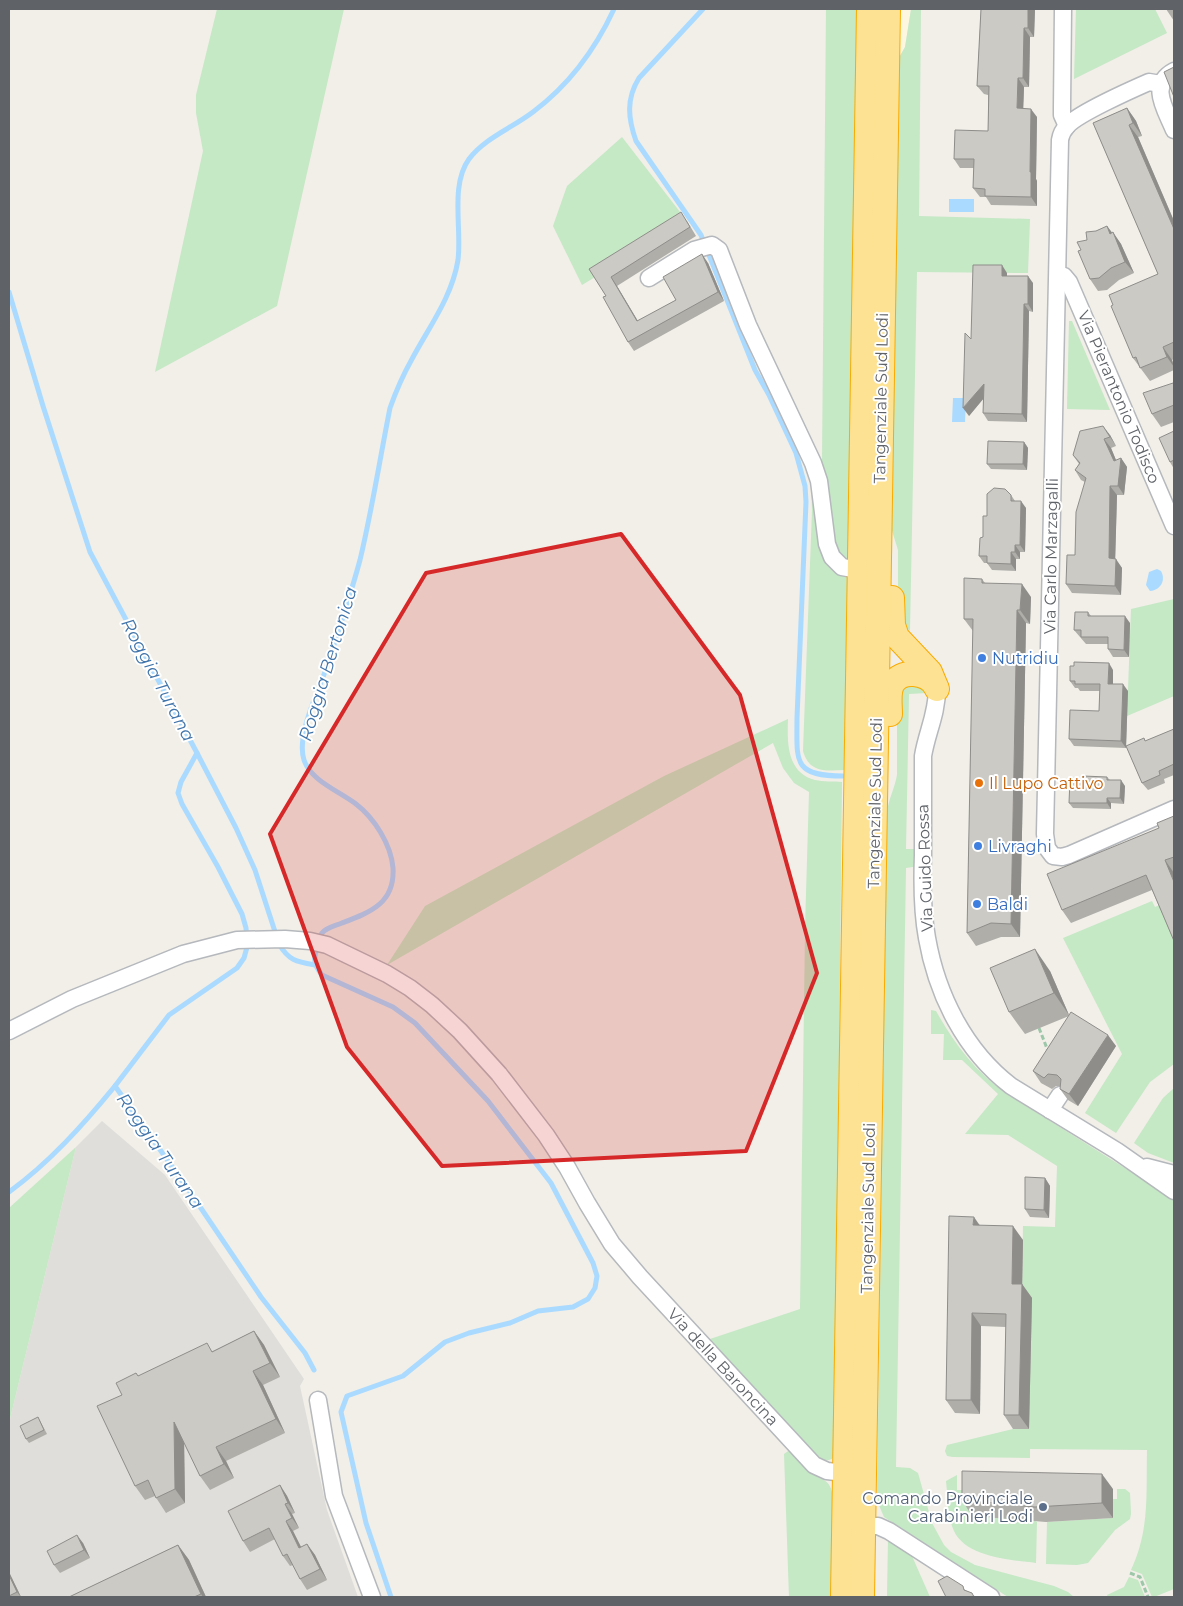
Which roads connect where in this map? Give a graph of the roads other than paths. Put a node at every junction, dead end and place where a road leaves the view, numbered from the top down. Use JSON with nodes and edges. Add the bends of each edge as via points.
{"nodes":[{"id":1,"x":1063,"y":9,"type":"edge"},
{"id":2,"x":885,"y":11,"type":"edge"},
{"id":3,"x":1174,"y":71,"type":"edge"},
{"id":4,"x":1161,"y":84,"type":"junction"},
{"id":5,"x":1067,"y":126,"type":"junction"},
{"id":6,"x":1174,"y":130,"type":"edge"},
{"id":7,"x":1058,"y":275,"type":"junction"},
{"id":8,"x":649,"y":278,"type":"dead end"},
{"id":9,"x":1174,"y":526,"type":"edge"},
{"id":10,"x":879,"y":529,"type":"junction"},
{"id":11,"x":859,"y":570,"type":"junction"},
{"id":12,"x":937,"y":689,"type":"junction"},
{"id":13,"x":875,"y":800,"type":"junction"},
{"id":14,"x":1174,"y":809,"type":"edge"},
{"id":15,"x":9,"y":1031,"type":"edge"},
{"id":16,"x":1060,"y":1095,"type":"edge"},
{"id":17,"x":1050,"y":1110,"type":"junction"},
{"id":18,"x":1135,"y":1164,"type":"junction"},
{"id":19,"x":1174,"y":1174,"type":"edge"},
{"id":20,"x":1174,"y":1191,"type":"edge"},
{"id":21,"x":318,"y":1400,"type":"dead end"},
{"id":22,"x":845,"y":1473,"type":"junction"},
{"id":23,"x":863,"y":1526,"type":"junction"},
{"id":24,"x":372,"y":1597,"type":"edge"},
{"id":25,"x":843,"y":1597,"type":"edge"},
{"id":26,"x":862,"y":1597,"type":"edge"},
{"id":27,"x":991,"y":1597,"type":"edge"}],
"edges":[{"from":1,"to":5,"type":"street","via":[[1062,114]]},
{"from":2,"to":10,"type":"highway","name":"Tangenziale Sud Lodi"},
{"from":2,"to":11,"type":"highway","name":"Tangenziale Sud Lodi"},
{"from":3,"to":4,"type":"street"},
{"from":4,"to":5,"type":"street","via":[[1144,84],[1080,116]]},
{"from":4,"to":6,"type":"street","via":[[1162,103]]},
{"from":5,"to":7,"type":"street","name":"Via Carlo Marzagalli","via":[[1060,140]]},
{"from":7,"to":9,"type":"street","name":"Via Pierantonio Todisco","via":[[1069,282]]},
{"from":7,"to":14,"type":"street","name":"Via Carlo Marzagalli","via":[[1047,848],[1053,856],[1069,855]]},
{"from":8,"to":11,"type":"street","via":[[706,245],[719,250],[748,325],[813,463],[832,557],[842,567]]},
{"from":10,"to":12,"type":"highway","via":[[892,560],[894,631],[930,672]]},
{"from":10,"to":13,"type":"highway","name":"Tangenziale Sud Lodi"},
{"from":11,"to":22,"type":"highway","name":"Tangenziale Sud Lodi"},
{"from":12,"to":13,"type":"highway","via":[[932,680],[918,674],[900,678],[891,687],[888,765]]},
{"from":12,"to":17,"type":"street","name":"Via Guido Rossa","via":[[937,705],[924,756],[923,885],[927,938],[946,1001],[970,1044],[997,1075]]},
{"from":13,"to":23,"type":"highway","name":"Tangenziale Sud Lodi"},
{"from":15,"to":22,"type":"street","name":"Via della Baroncina","via":[[72,1000],[183,954],[237,940],[310,941],[361,961],[410,988],[460,1032],[500,1074],[567,1166],[612,1244],[640,1277],[814,1465],[827,1471]]},
{"from":16,"to":17,"type":"street"},
{"from":17,"to":18,"type":"street","name":"Via Guido Rossa"},
{"from":18,"to":19,"type":"street","name":"Via Guido Rossa"},
{"from":18,"to":20,"type":"street","name":"Via Guido Rossa"},
{"from":21,"to":24,"type":"street","via":[[334,1496]]},
{"from":22,"to":25,"type":"highway","name":"Tangenziale Sud Lodi"},
{"from":23,"to":26,"type":"highway","name":"Tangenziale Sud Lodi"},
{"from":23,"to":27,"type":"street","via":[[890,1531]]}]}
